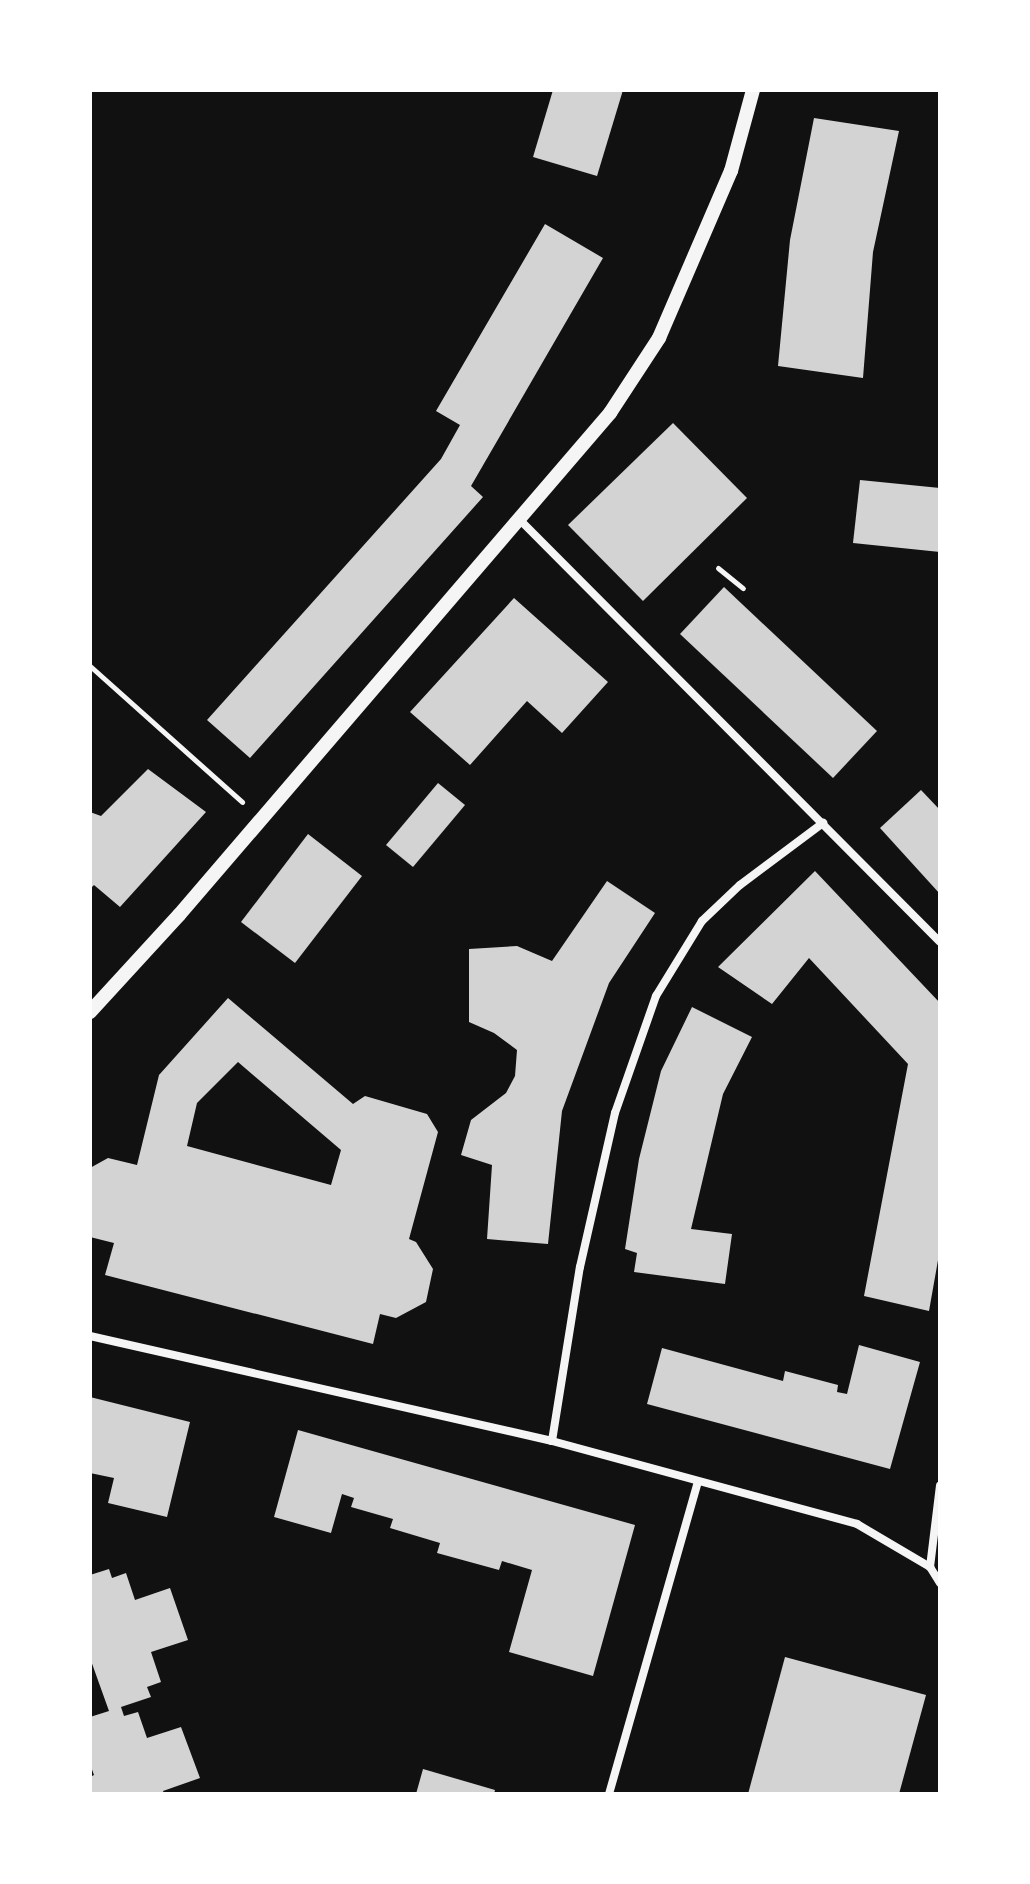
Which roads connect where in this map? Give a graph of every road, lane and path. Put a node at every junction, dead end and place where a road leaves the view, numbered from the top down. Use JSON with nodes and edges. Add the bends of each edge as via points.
{"nodes":[{"id":1,"x":753,"y":90,"type":"edge"},
{"id":2,"x":520,"y":520,"type":"junction"},
{"id":3,"x":718,"y":568,"type":"dead end"},
{"id":4,"x":743,"y":588,"type":"dead end"},
{"id":5,"x":90,"y":666,"type":"edge"},
{"id":6,"x":260,"y":818,"type":"junction"},
{"id":7,"x":823,"y":823,"type":"junction"},
{"id":8,"x":940,"y":942,"type":"edge"},
{"id":9,"x":90,"y":1012,"type":"edge"},
{"id":10,"x":90,"y":1336,"type":"edge"},
{"id":11,"x":552,"y":1441,"type":"junction"},
{"id":12,"x":698,"y":1481,"type":"junction"},
{"id":13,"x":940,"y":1486,"type":"edge"},
{"id":14,"x":930,"y":1567,"type":"junction"},
{"id":15,"x":940,"y":1583,"type":"edge"},
{"id":16,"x":609,"y":1794,"type":"edge"}],
"edges":[{"from":1,"to":2,"type":"street","via":[[731,171],[659,338],[610,413]]},
{"from":2,"to":6,"type":"street"},
{"from":2,"to":7,"type":"street"},
{"from":3,"to":4,"type":"path"},
{"from":5,"to":6,"type":"path"},
{"from":6,"to":9,"type":"street"},
{"from":7,"to":8,"type":"street"},
{"from":7,"to":11,"type":"street","via":[[740,885],[702,921],[656,996],[615,1113],[580,1267]]},
{"from":10,"to":11,"type":"street"},
{"from":11,"to":12,"type":"street"},
{"from":12,"to":14,"type":"street","via":[[857,1524]]},
{"from":12,"to":16,"type":"street"},
{"from":13,"to":14,"type":"street"},
{"from":14,"to":15,"type":"street"}]}
